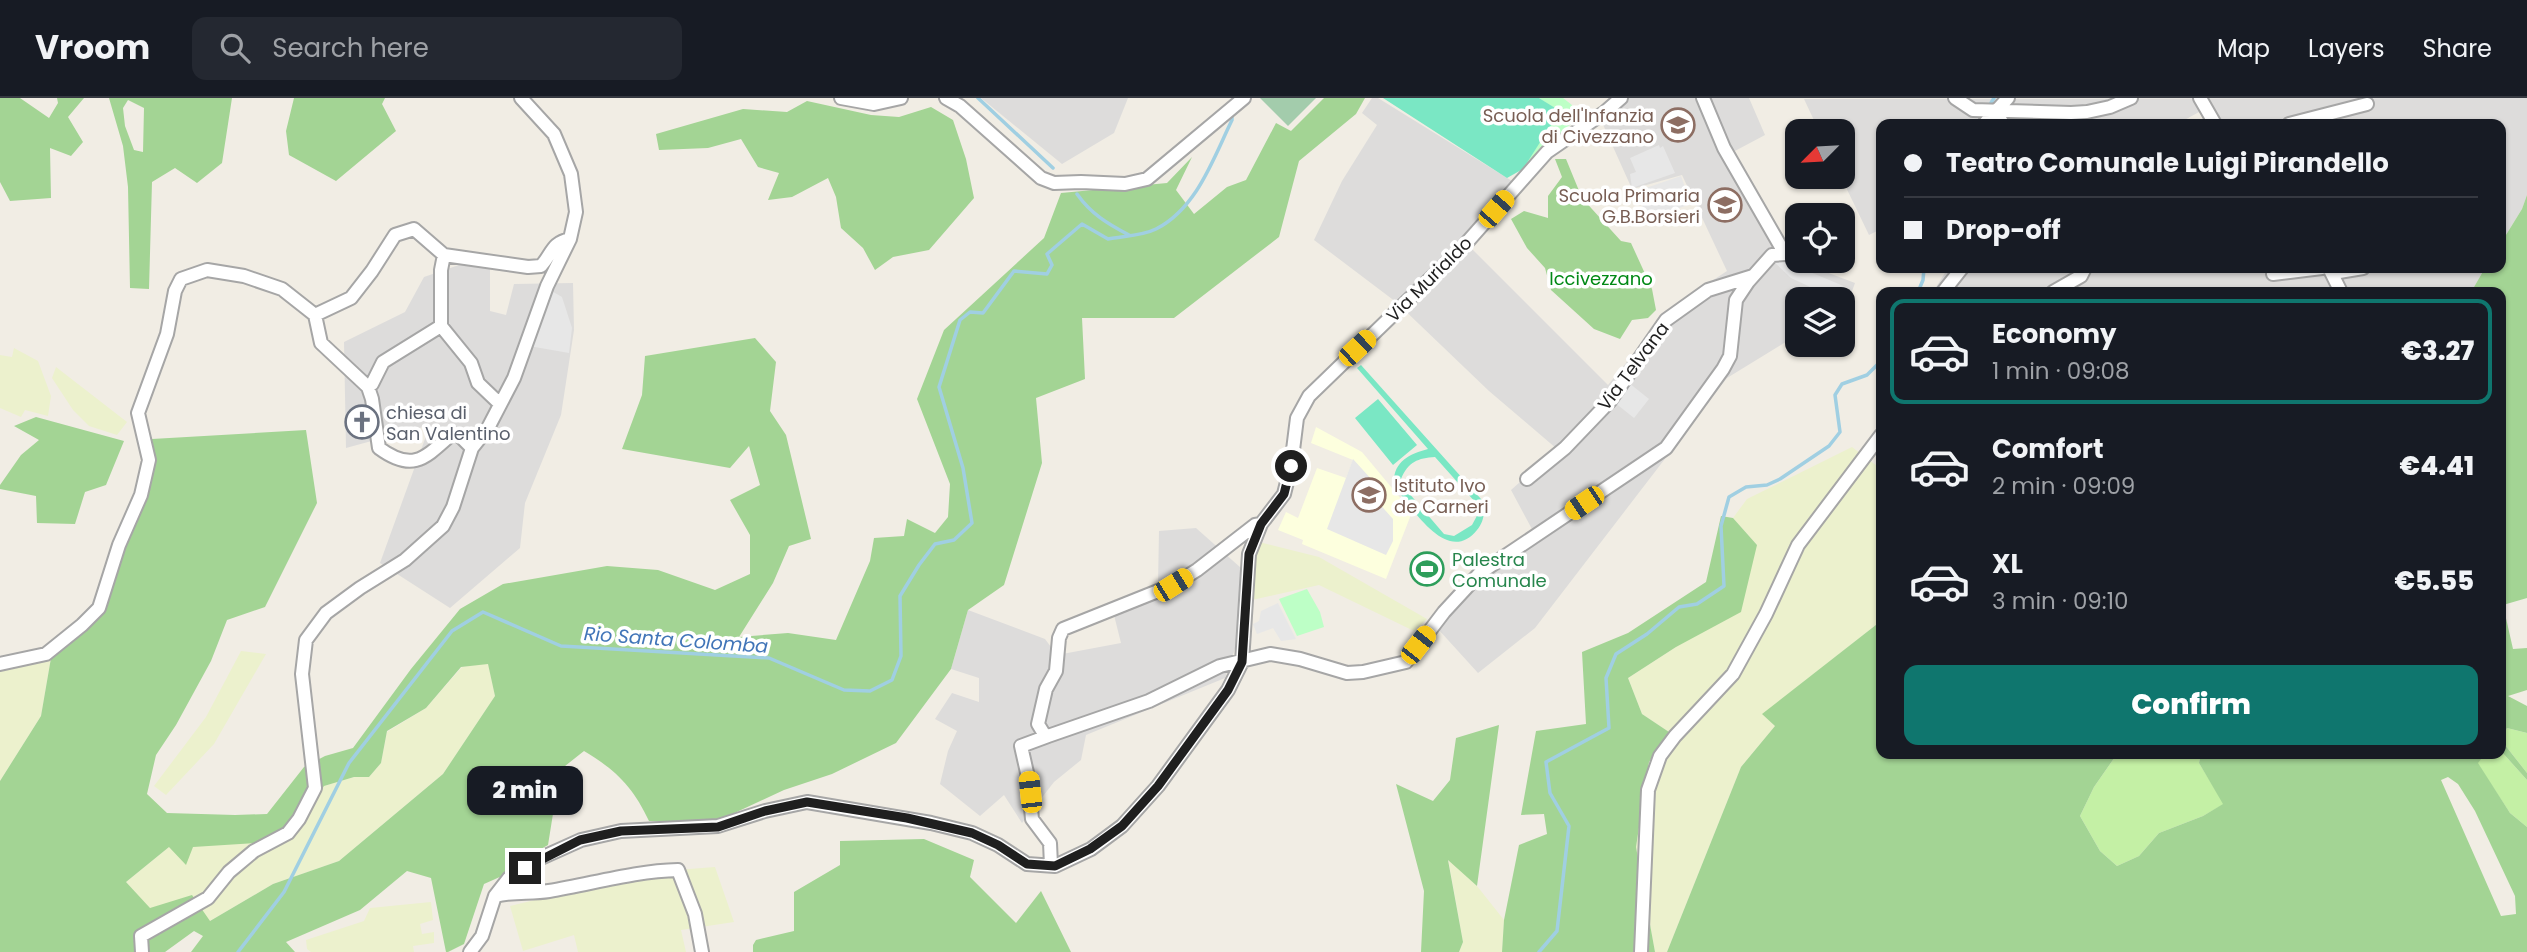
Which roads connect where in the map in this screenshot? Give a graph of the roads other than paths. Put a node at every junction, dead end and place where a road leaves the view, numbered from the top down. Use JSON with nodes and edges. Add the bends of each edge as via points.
{"nodes":[{"id":1,"x":521,"y":98,"type":"edge"},
{"id":2,"x":841,"y":98,"type":"edge"},
{"id":3,"x":901,"y":98,"type":"edge"},
{"id":4,"x":946,"y":98,"type":"edge"},
{"id":5,"x":1621,"y":98,"type":"edge"},
{"id":6,"x":1703,"y":98,"type":"edge"},
{"id":7,"x":1955,"y":98,"type":"edge"},
{"id":8,"x":2008,"y":98,"type":"edge"},
{"id":9,"x":2131,"y":98,"type":"edge"},
{"id":10,"x":2200,"y":98,"type":"edge"},
{"id":11,"x":1242,"y":100,"type":"edge"},
{"id":12,"x":2367,"y":104,"type":"dead end"},
{"id":13,"x":1996,"y":111,"type":"junction"},
{"id":14,"x":1989,"y":119,"type":"edge"},
{"id":15,"x":2000,"y":119,"type":"edge"},
{"id":16,"x":2069,"y":119,"type":"edge"},
{"id":17,"x":2212,"y":119,"type":"edge"},
{"id":18,"x":2308,"y":119,"type":"edge"},
{"id":19,"x":570,"y":239,"type":"junction"},
{"id":20,"x":444,"y":255,"type":"junction"},
{"id":21,"x":1958,"y":273,"type":"edge"},
{"id":22,"x":2082,"y":273,"type":"edge"},
{"id":23,"x":2287,"y":273,"type":"edge"},
{"id":24,"x":2273,"y":274,"type":"dead end"},
{"id":25,"x":1753,"y":276,"type":"junction"},
{"id":26,"x":1947,"y":287,"type":"edge"},
{"id":27,"x":2062,"y":287,"type":"edge"},
{"id":28,"x":315,"y":316,"type":"junction"},
{"id":29,"x":441,"y":326,"type":"junction"},
{"id":30,"x":368,"y":387,"type":"junction"},
{"id":31,"x":500,"y":404,"type":"junction"},
{"id":32,"x":1876,"y":442,"type":"edge"},
{"id":33,"x":472,"y":448,"type":"junction"},
{"id":34,"x":1527,"y":479,"type":"dead end"},
{"id":35,"x":1261,"y":524,"type":"junction"},
{"id":36,"x":1242,"y":662,"type":"junction"},
{"id":37,"x":0,"y":664,"type":"edge"},
{"id":38,"x":1048,"y":736,"type":"junction"},
{"id":39,"x":1051,"y":865,"type":"junction"},
{"id":40,"x":495,"y":896,"type":"junction"},
{"id":41,"x":142,"y":952,"type":"edge"},
{"id":42,"x":470,"y":952,"type":"edge"},
{"id":43,"x":702,"y":952,"type":"edge"},
{"id":44,"x":1641,"y":952,"type":"edge"}],
"edges":[{"from":1,"to":19,"type":"street","via":[[554,134],[571,174],[576,212]]},
{"from":2,"to":3,"type":"street","via":[[874,104]]},
{"from":4,"to":11,"type":"street","via":[[1041,178],[1054,183],[1125,184],[1147,179]]},
{"from":5,"to":35,"type":"street","name":"Via Murialdo","via":[[1547,152],[1462,248],[1308,396],[1297,418],[1284,494]]},
{"from":6,"to":25,"type":"street","name":"Via Telvana","via":[[1724,148],[1785,254],[1772,255]]},
{"from":7,"to":13,"type":"street","via":[[1973,110]]},
{"from":8,"to":13,"type":"street"},
{"from":9,"to":16,"type":"street"},
{"from":10,"to":17,"type":"street"},
{"from":12,"to":18,"type":"street"},
{"from":13,"to":14,"type":"street"},
{"from":13,"to":15,"type":"street"},
{"from":13,"to":16,"type":"street"},
{"from":19,"to":20,"type":"street","via":[[560,241],[537,267]]},
{"from":19,"to":31,"type":"street"},
{"from":20,"to":28,"type":"street","via":[[414,229],[395,235],[351,298]]},
{"from":20,"to":29,"type":"street"},
{"from":21,"to":26,"type":"street"},
{"from":22,"to":27,"type":"street"},
{"from":23,"to":24,"type":"street"},
{"from":25,"to":34,"type":"street","name":"Via Telvana","via":[[1708,290],[1666,320],[1610,401]]},
{"from":25,"to":36,"type":"street","name":"Via Telvana","via":[[1736,300],[1730,356],[1666,448],[1480,573],[1406,662],[1347,673],[1270,654]]},
{"from":28,"to":30,"type":"street","via":[[321,343]]},
{"from":28,"to":37,"type":"street","via":[[282,289],[244,276],[207,270],[181,279],[138,413],[149,460],[141,495],[99,608],[46,654]]},
{"from":29,"to":30,"type":"street","via":[[383,362]]},
{"from":29,"to":31,"type":"street","via":[[471,363],[478,383]]},
{"from":30,"to":33,"type":"street","via":[[379,448],[394,458],[417,462],[452,434]]},
{"from":31,"to":33,"type":"street"},
{"from":32,"to":44,"type":"street","via":[[1798,545],[1733,674],[1660,756],[1648,790]]},
{"from":33,"to":41,"type":"street","via":[[443,526],[405,560],[326,613],[306,640],[302,674],[315,788],[299,818],[288,833],[254,851],[229,872],[208,898],[141,936]]},
{"from":35,"to":36,"type":"street","name":"Via Murialdo","via":[[1249,554]]},
{"from":35,"to":38,"type":"street","name":"Via Murialdo","via":[[1173,585],[1063,629],[1056,671],[1046,689],[1038,724]]},
{"from":36,"to":38,"type":"street","name":"Via Telvana","via":[[1220,666],[1149,701]]},
{"from":36,"to":39,"type":"street","via":[[1228,690],[1180,756],[1122,826],[1090,849]]},
{"from":38,"to":39,"type":"street","name":"Via Telvana","via":[[1021,746],[1032,819],[1050,843]]},
{"from":39,"to":40,"type":"street","via":[[1027,864],[972,833],[807,802],[718,827],[621,831],[580,840],[509,878]]},
{"from":40,"to":42,"type":"street","via":[[482,936]]},
{"from":40,"to":43,"type":"street","via":[[678,870],[695,914]]}]}
